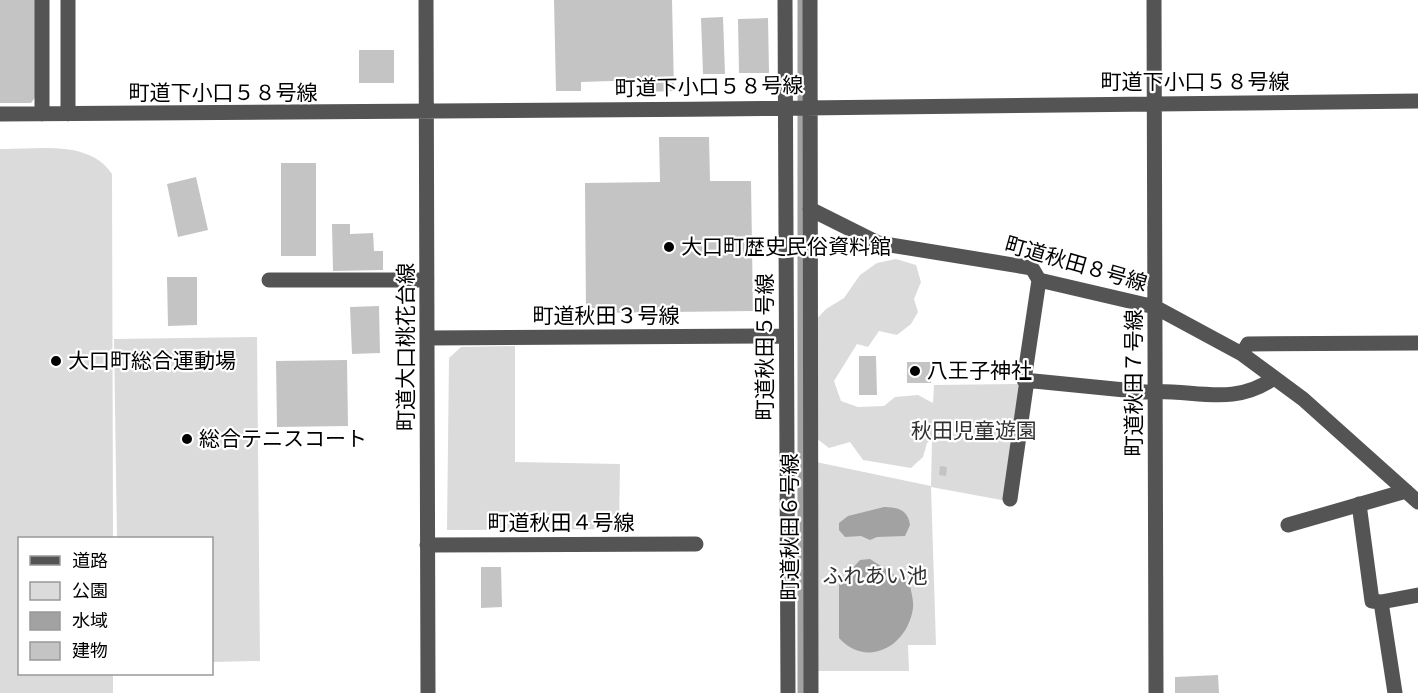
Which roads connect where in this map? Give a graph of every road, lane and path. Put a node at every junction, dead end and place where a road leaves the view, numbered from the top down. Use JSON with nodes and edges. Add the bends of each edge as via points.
{"nodes":[{"id":1,"x":42,"y":0,"type":"edge"},
{"id":2,"x":68,"y":0,"type":"edge"},
{"id":3,"x":426,"y":0,"type":"edge"},
{"id":4,"x":785,"y":0,"type":"edge"},
{"id":5,"x":810,"y":0,"type":"edge"},
{"id":6,"x":1154,"y":0,"type":"edge"},
{"id":7,"x":1418,"y":101,"type":"edge"},
{"id":8,"x":1154,"y":104,"type":"junction"},
{"id":9,"x":785,"y":107,"type":"junction"},
{"id":10,"x":810,"y":107,"type":"junction"},
{"id":11,"x":426,"y":112,"type":"junction"},
{"id":12,"x":0,"y":114,"type":"edge"},
{"id":13,"x":42,"y":114,"type":"junction"},
{"id":14,"x":68,"y":114,"type":"junction"},
{"id":15,"x":810,"y":209,"type":"junction"},
{"id":16,"x":269,"y":280,"type":"dead end"},
{"id":17,"x":427,"y":280,"type":"junction"},
{"id":18,"x":1039,"y":280,"type":"junction"},
{"id":19,"x":1155,"y":307,"type":"junction"},
{"id":20,"x":786,"y":336,"type":"junction"},
{"id":21,"x":427,"y":338,"type":"junction"},
{"id":22,"x":1418,"y":343,"type":"edge"},
{"id":23,"x":1242,"y":354,"type":"junction"},
{"id":24,"x":1274,"y":378,"type":"junction"},
{"id":25,"x":1026,"y":380,"type":"junction"},
{"id":26,"x":1155,"y":391,"type":"junction"},
{"id":27,"x":1406,"y":491,"type":"junction"},
{"id":28,"x":1010,"y":499,"type":"dead end"},
{"id":29,"x":1418,"y":502,"type":"edge"},
{"id":30,"x":1359,"y":504,"type":"junction"},
{"id":31,"x":1288,"y":525,"type":"dead end"},
{"id":32,"x":696,"y":544,"type":"dead end"},
{"id":33,"x":427,"y":545,"type":"junction"},
{"id":34,"x":1418,"y":595,"type":"edge"},
{"id":35,"x":1382,"y":602,"type":"junction"},
{"id":36,"x":428,"y":693,"type":"edge"},
{"id":37,"x":788,"y":693,"type":"edge"},
{"id":38,"x":811,"y":693,"type":"edge"},
{"id":39,"x":1156,"y":693,"type":"edge"},
{"id":40,"x":1395,"y":693,"type":"edge"}],
"edges":[{"from":1,"to":13,"type":"street"},
{"from":2,"to":14,"type":"street"},
{"from":3,"to":11,"type":"street","name":"町道大口桃花台線"},
{"from":4,"to":9,"type":"street","name":"町道秋田５号線"},
{"from":5,"to":10,"type":"street","name":"町道秋田６号線"},
{"from":6,"to":8,"type":"street","name":"町道秋田７号線"},
{"from":7,"to":8,"type":"street","name":"町道下小口５８号線"},
{"from":8,"to":10,"type":"street","name":"町道下小口５８号線"},
{"from":8,"to":19,"type":"street","name":"町道秋田７号線"},
{"from":9,"to":10,"type":"street","name":"町道下小口５８号線"},
{"from":9,"to":11,"type":"street","name":"町道下小口５８号線"},
{"from":9,"to":20,"type":"street","name":"町道秋田５号線"},
{"from":10,"to":15,"type":"street","name":"町道秋田６号線"},
{"from":11,"to":14,"type":"street","name":"町道下小口５８号線"},
{"from":11,"to":17,"type":"street","name":"町道大口桃花台線"},
{"from":12,"to":13,"type":"street","name":"町道下小口５８号線"},
{"from":13,"to":14,"type":"street","name":"町道下小口５８号線"},
{"from":15,"to":18,"type":"street","name":"町道秋田８号線","via":[[878,243],[1032,268]]},
{"from":15,"to":38,"type":"street","name":"町道秋田６号線"},
{"from":16,"to":17,"type":"street"},
{"from":17,"to":21,"type":"street","name":"町道大口桃花台線"},
{"from":18,"to":19,"type":"street","name":"町道秋田８号線"},
{"from":18,"to":25,"type":"street"},
{"from":19,"to":23,"type":"street","name":"町道秋田８号線"},
{"from":19,"to":26,"type":"street","name":"町道秋田７号線"},
{"from":20,"to":21,"type":"street","name":"町道秋田３号線"},
{"from":20,"to":37,"type":"street","name":"町道秋田５号線"},
{"from":21,"to":33,"type":"street","name":"町道大口桃花台線"},
{"from":22,"to":23,"type":"street","via":[[1248,344]]},
{"from":23,"to":24,"type":"street","name":"町道秋田８号線"},
{"from":24,"to":26,"type":"street","via":[[1251,392],[1233,396]]},
{"from":24,"to":27,"type":"street","name":"町道秋田８号線"},
{"from":25,"to":26,"type":"street"},
{"from":25,"to":28,"type":"street"},
{"from":26,"to":39,"type":"street","name":"町道秋田７号線"},
{"from":27,"to":29,"type":"street","name":"町道秋田８号線"},
{"from":27,"to":30,"type":"street"},
{"from":30,"to":31,"type":"street"},
{"from":30,"to":35,"type":"street","via":[[1372,601]]},
{"from":32,"to":33,"type":"street","name":"町道秋田４号線"},
{"from":33,"to":36,"type":"street","name":"町道大口桃花台線"},
{"from":34,"to":35,"type":"street"},
{"from":35,"to":40,"type":"street"}]}
